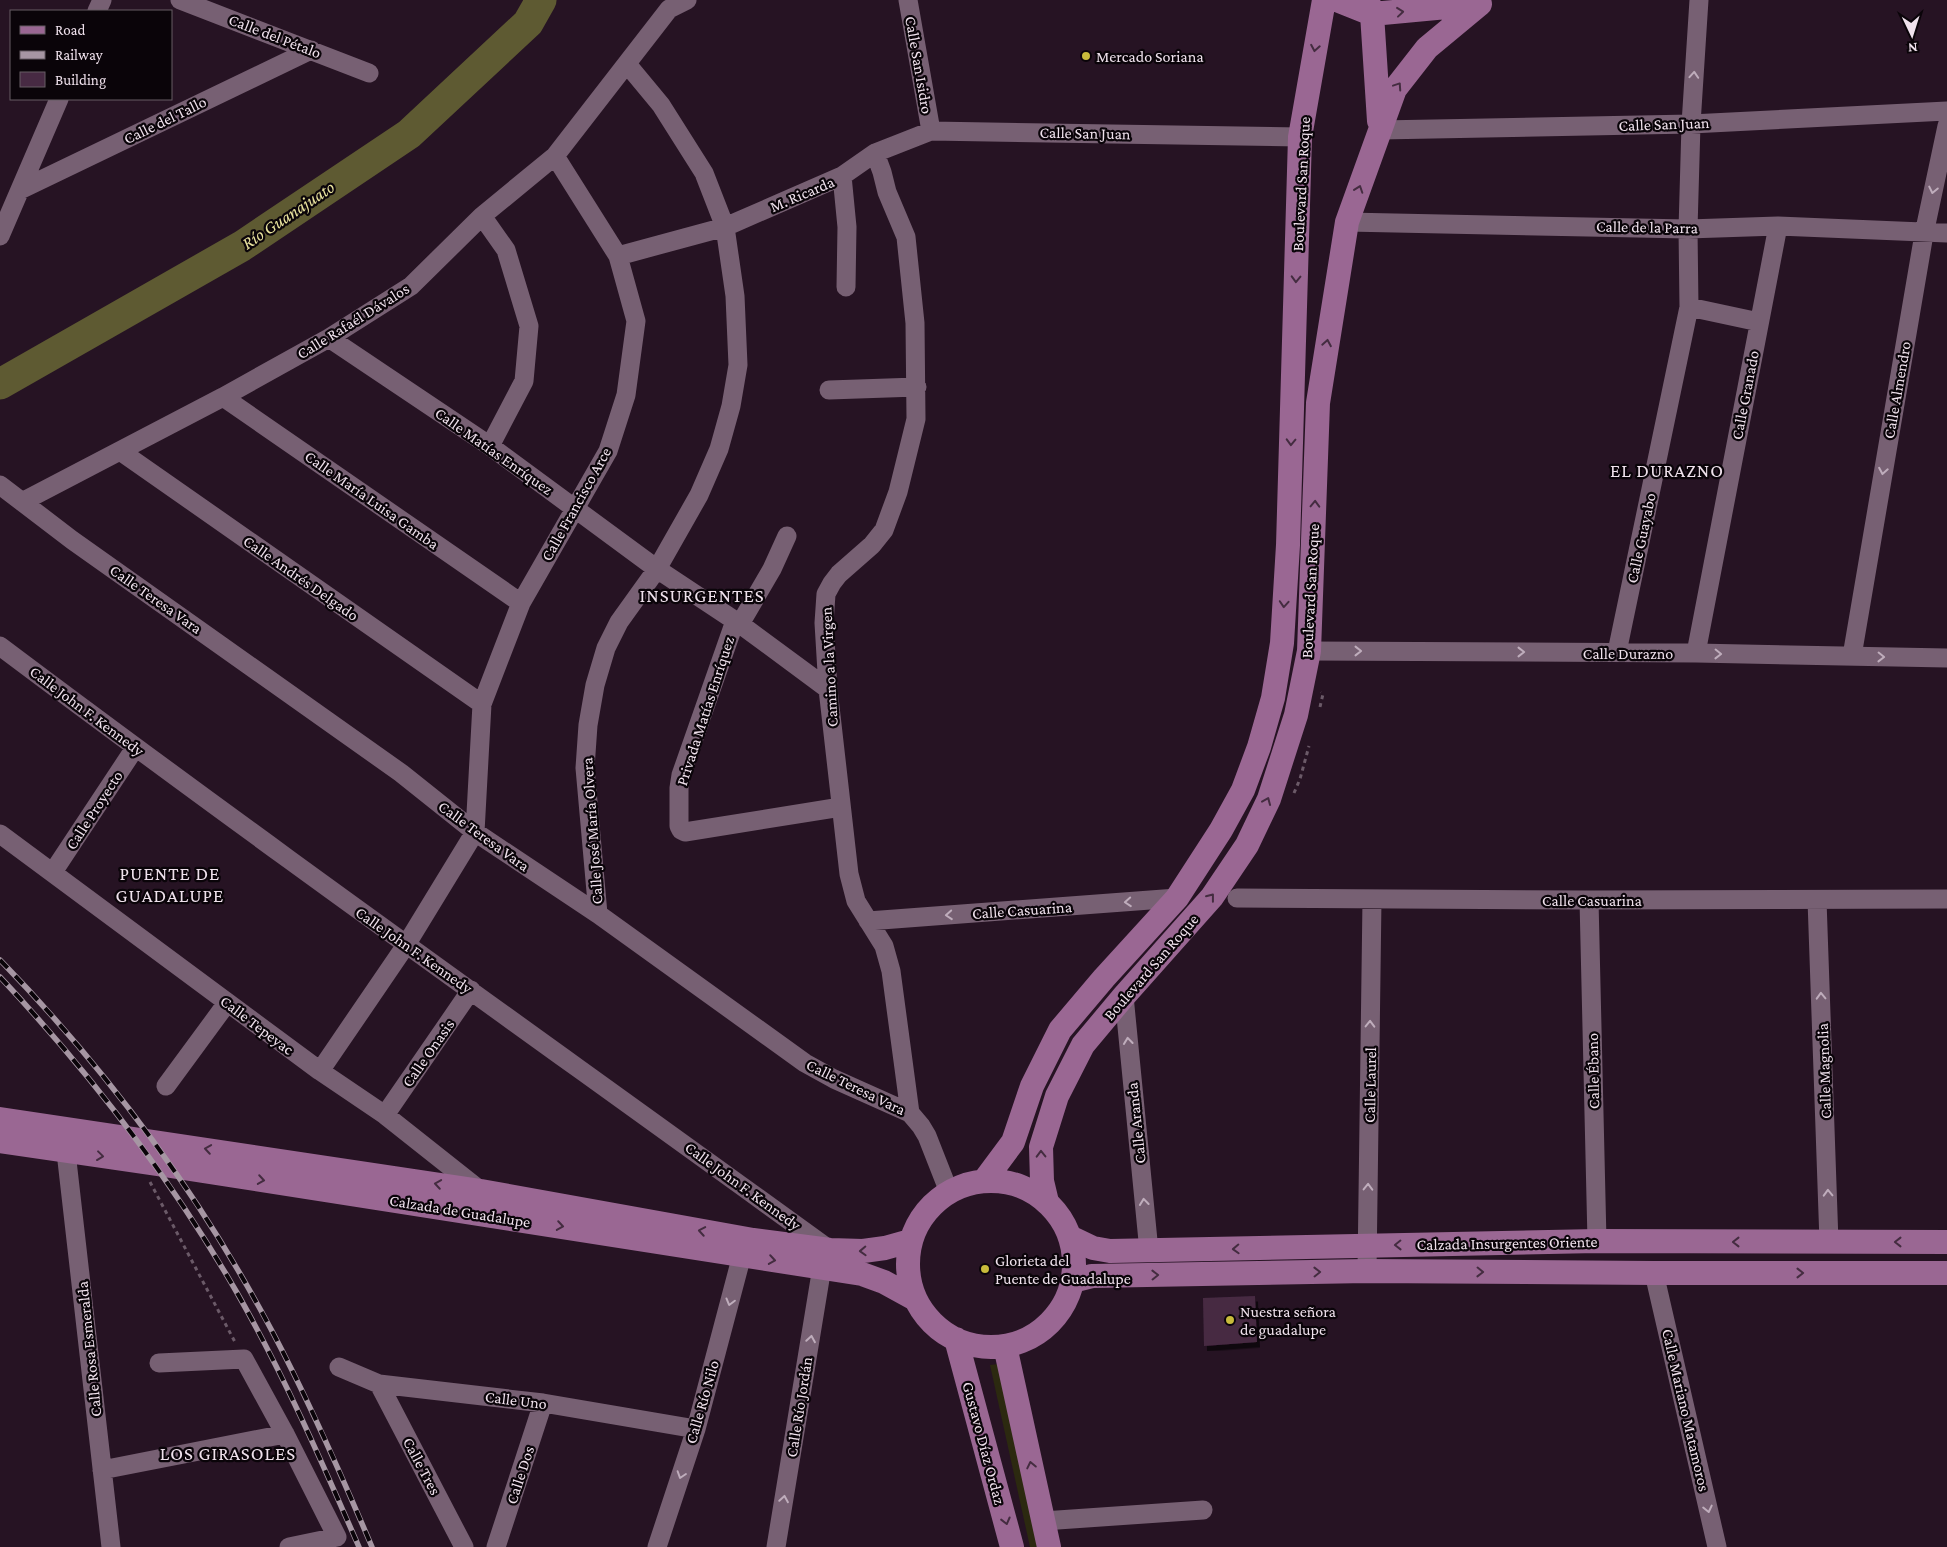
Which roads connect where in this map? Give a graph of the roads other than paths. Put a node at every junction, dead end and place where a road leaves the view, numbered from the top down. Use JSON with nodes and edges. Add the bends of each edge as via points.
{"nodes":[{"id":1,"x":180,"y":0,"type":"edge"},
{"id":2,"x":687,"y":0,"type":"edge"},
{"id":3,"x":908,"y":0,"type":"edge"},
{"id":4,"x":1324,"y":0,"type":"edge"},
{"id":5,"x":1337,"y":0,"type":"edge"},
{"id":6,"x":1699,"y":0,"type":"edge"},
{"id":7,"x":1485,"y":2,"type":"edge"},
{"id":8,"x":1370,"y":7,"type":"edge"},
{"id":9,"x":310,"y":50,"type":"junction"},
{"id":10,"x":627,"y":64,"type":"junction"},
{"id":11,"x":370,"y":73,"type":"dead end"},
{"id":12,"x":59,"y":100,"type":"edge"},
{"id":13,"x":1947,"y":111,"type":"edge"},
{"id":14,"x":1691,"y":124,"type":"junction"},
{"id":15,"x":1947,"y":126,"type":"edge"},
{"id":16,"x":1380,"y":130,"type":"junction"},
{"id":17,"x":931,"y":131,"type":"junction"},
{"id":18,"x":1300,"y":137,"type":"junction"},
{"id":19,"x":875,"y":154,"type":"junction"},
{"id":20,"x":555,"y":156,"type":"junction"},
{"id":21,"x":842,"y":176,"type":"junction"},
{"id":22,"x":20,"y":190,"type":"junction"},
{"id":23,"x":482,"y":216,"type":"junction"},
{"id":24,"x":1348,"y":222,"type":"junction"},
{"id":25,"x":1778,"y":226,"type":"junction"},
{"id":26,"x":725,"y":227,"type":"junction"},
{"id":27,"x":1688,"y":229,"type":"junction"},
{"id":28,"x":1947,"y":233,"type":"edge"},
{"id":29,"x":1924,"y":234,"type":"junction"},
{"id":30,"x":0,"y":236,"type":"edge"},
{"id":31,"x":618,"y":256,"type":"junction"},
{"id":32,"x":846,"y":287,"type":"dead end"},
{"id":33,"x":1689,"y":307,"type":"junction"},
{"id":34,"x":1759,"y":322,"type":"junction"},
{"id":35,"x":329,"y":338,"type":"junction"},
{"id":36,"x":917,"y":387,"type":"junction"},
{"id":37,"x":829,"y":390,"type":"dead end"},
{"id":38,"x":223,"y":398,"type":"junction"},
{"id":39,"x":490,"y":446,"type":"junction"},
{"id":40,"x":120,"y":451,"type":"junction"},
{"id":41,"x":0,"y":485,"type":"edge"},
{"id":42,"x":22,"y":502,"type":"junction"},
{"id":43,"x":576,"y":508,"type":"junction"},
{"id":44,"x":787,"y":536,"type":"dead end"},
{"id":45,"x":657,"y":569,"type":"junction"},
{"id":46,"x":521,"y":603,"type":"junction"},
{"id":47,"x":738,"y":622,"type":"junction"},
{"id":48,"x":0,"y":646,"type":"edge"},
{"id":49,"x":1309,"y":651,"type":"junction"},
{"id":50,"x":1617,"y":652,"type":"junction"},
{"id":51,"x":1696,"y":653,"type":"junction"},
{"id":52,"x":1852,"y":656,"type":"junction"},
{"id":53,"x":1947,"y":658,"type":"edge"},
{"id":54,"x":828,"y":689,"type":"junction"},
{"id":55,"x":482,"y":704,"type":"junction"},
{"id":56,"x":135,"y":748,"type":"junction"},
{"id":57,"x":841,"y":807,"type":"junction"},
{"id":58,"x":475,"y":832,"type":"junction"},
{"id":59,"x":0,"y":834,"type":"edge"},
{"id":60,"x":53,"y":872,"type":"junction"},
{"id":61,"x":1177,"y":898,"type":"junction"},
{"id":62,"x":1238,"y":898,"type":"dead end"},
{"id":63,"x":1372,"y":899,"type":"junction"},
{"id":64,"x":1947,"y":899,"type":"edge"},
{"id":65,"x":1589,"y":900,"type":"junction"},
{"id":66,"x":1818,"y":900,"type":"junction"},
{"id":67,"x":598,"y":914,"type":"junction"},
{"id":68,"x":868,"y":921,"type":"junction"},
{"id":69,"x":406,"y":945,"type":"junction"},
{"id":70,"x":471,"y":990,"type":"junction"},
{"id":71,"x":1124,"y":996,"type":"junction"},
{"id":72,"x":227,"y":1003,"type":"junction"},
{"id":73,"x":320,"y":1071,"type":"junction"},
{"id":74,"x":166,"y":1086,"type":"dead end"},
{"id":75,"x":910,"y":1113,"type":"junction"},
{"id":76,"x":385,"y":1115,"type":"junction"},
{"id":77,"x":1,"y":1126,"type":"edge"},
{"id":78,"x":66,"y":1152,"type":"junction"},
{"id":79,"x":984,"y":1181,"type":"junction"},
{"id":80,"x":481,"y":1190,"type":"junction"},
{"id":81,"x":949,"y":1192,"type":"junction"},
{"id":82,"x":1047,"y":1202,"type":"junction"},
{"id":83,"x":512,"y":1219,"type":"junction"},
{"id":84,"x":1070,"y":1237,"type":"junction"},
{"id":85,"x":910,"y":1241,"type":"junction"},
{"id":86,"x":1597,"y":1242,"type":"junction"},
{"id":87,"x":1829,"y":1242,"type":"junction"},
{"id":88,"x":1947,"y":1242,"type":"edge"},
{"id":89,"x":1368,"y":1245,"type":"junction"},
{"id":90,"x":1149,"y":1251,"type":"junction"},
{"id":91,"x":742,"y":1255,"type":"junction"},
{"id":92,"x":826,"y":1258,"type":"junction"},
{"id":93,"x":1367,"y":1271,"type":"junction"},
{"id":94,"x":1654,"y":1273,"type":"junction"},
{"id":95,"x":1947,"y":1273,"type":"edge"},
{"id":96,"x":1072,"y":1281,"type":"junction"},
{"id":97,"x":915,"y":1299,"type":"junction"},
{"id":98,"x":956,"y":1339,"type":"junction"},
{"id":99,"x":1005,"y":1346,"type":"junction"},
{"id":100,"x":158,"y":1363,"type":"dead end"},
{"id":101,"x":339,"y":1367,"type":"dead end"},
{"id":102,"x":379,"y":1384,"type":"junction"},
{"id":103,"x":543,"y":1403,"type":"junction"},
{"id":104,"x":696,"y":1430,"type":"junction"},
{"id":105,"x":285,"y":1434,"type":"junction"},
{"id":106,"x":102,"y":1470,"type":"junction"},
{"id":107,"x":1203,"y":1510,"type":"dead end"},
{"id":108,"x":1043,"y":1520,"type":"junction"},
{"id":109,"x":111,"y":1547,"type":"edge"},
{"id":110,"x":289,"y":1547,"type":"edge"},
{"id":111,"x":464,"y":1547,"type":"edge"},
{"id":112,"x":496,"y":1547,"type":"edge"},
{"id":113,"x":657,"y":1547,"type":"edge"},
{"id":114,"x":776,"y":1547,"type":"edge"},
{"id":115,"x":1012,"y":1547,"type":"edge"},
{"id":116,"x":1049,"y":1547,"type":"edge"},
{"id":117,"x":1717,"y":1547,"type":"edge"}],
"edges":[{"from":1,"to":9,"type":"street","name":"Calle del Pétalo"},
{"from":2,"to":10,"type":"street","name":"Calle Rafaél Dávalos","via":[[669,9]]},
{"from":3,"to":17,"type":"street","name":"Calle San Isidro"},
{"from":4,"to":18,"type":"main road","name":"Boulevard San Roque","one_way":true},
{"from":5,"to":8,"type":"main road"},
{"from":14,"to":6,"type":"street","name":"Calle Guayabo","one_way":true},
{"from":8,"to":7,"type":"main road","one_way":true},
{"from":16,"to":7,"type":"main road","one_way":true,"via":[[1395,90],[1413,65],[1427,48]]},
{"from":8,"to":16,"type":"main road","name":"Boulevard San Roque"},
{"from":9,"to":11,"type":"street","name":"Calle del Pétalo"},
{"from":9,"to":22,"type":"street","name":"Calle del Tallo"},
{"from":10,"to":20,"type":"street","name":"Calle Rafaél Dávalos"},
{"from":10,"to":26,"type":"street","name":"Calle José María Olvera","via":[[661,105],[700,165]]},
{"from":12,"to":22,"type":"street"},
{"from":13,"to":14,"type":"street","name":"Calle San Juan"},
{"from":14,"to":16,"type":"street","name":"Calle San Juan"},
{"from":14,"to":27,"type":"street","name":"Calle Guayabo"},
{"from":15,"to":29,"type":"street","name":"Calle Almendro","one_way":true},
{"from":24,"to":16,"type":"main road","name":"Boulevard San Roque","one_way":true},
{"from":17,"to":18,"type":"street","name":"Calle San Juan"},
{"from":17,"to":19,"type":"street","name":"Calle San Juan"},
{"from":18,"to":61,"type":"main road","name":"Boulevard San Roque","one_way":true,"via":[[1288,545],[1282,643],[1258,747],[1242,790],[1221,830]]},
{"from":19,"to":21,"type":"street","name":"M. Ricarda"},
{"from":19,"to":36,"type":"street","name":"Camino a la Virgen","via":[[906,237],[915,324]]},
{"from":20,"to":23,"type":"street","name":"Calle Rafaél Dávalos"},
{"from":20,"to":31,"type":"street","name":"Calle Francisco Arce"},
{"from":21,"to":26,"type":"street","name":"M. Ricarda"},
{"from":21,"to":32,"type":"street","via":[[847,227]]},
{"from":22,"to":30,"type":"street"},
{"from":23,"to":35,"type":"street","name":"Calle Rafaél Dávalos","via":[[411,286]]},
{"from":23,"to":39,"type":"street","via":[[506,250],[529,326],[524,381]]},
{"from":24,"to":27,"type":"street","name":"Calle de la Parra"},
{"from":49,"to":24,"type":"main road","name":"Boulevard San Roque","one_way":true,"via":[[1318,403]]},
{"from":25,"to":27,"type":"street","name":"Calle de la Parra"},
{"from":25,"to":29,"type":"street","name":"Calle de la Parra"},
{"from":25,"to":34,"type":"street","name":"Calle Granado"},
{"from":26,"to":31,"type":"street","name":"M. Ricarda"},
{"from":26,"to":45,"type":"street","name":"Calle José María Olvera","via":[[735,296],[738,365],[731,406],[719,449],[699,494]]},
{"from":27,"to":33,"type":"street","name":"Calle Guayabo"},
{"from":28,"to":29,"type":"street","name":"Calle de la Parra"},
{"from":29,"to":52,"type":"street","name":"Calle Almendro","one_way":true},
{"from":31,"to":43,"type":"street","name":"Calle Francisco Arce","via":[[636,321],[626,395],[608,450]]},
{"from":33,"to":34,"type":"street"},
{"from":33,"to":50,"type":"street","name":"Calle Guayabo"},
{"from":34,"to":51,"type":"street","name":"Calle Granado"},
{"from":35,"to":38,"type":"street","name":"Calle Rafaél Dávalos"},
{"from":35,"to":39,"type":"street","name":"Calle Matías Enríquez"},
{"from":36,"to":37,"type":"street"},
{"from":36,"to":54,"type":"street","name":"Camino a la Virgen","via":[[916,419],[909,450],[884,530],[840,574],[826,594],[824,623]]},
{"from":38,"to":40,"type":"street","name":"Calle Rafaél Dávalos"},
{"from":38,"to":46,"type":"street","name":"Calle María Luisa Gamba"},
{"from":39,"to":43,"type":"street","name":"Calle Matías Enríquez"},
{"from":40,"to":42,"type":"street","name":"Calle Rafaél Dávalos"},
{"from":40,"to":55,"type":"street","name":"Calle Andrés Delgado"},
{"from":41,"to":42,"type":"street","name":"Calle Teresa Vara"},
{"from":42,"to":58,"type":"street","name":"Calle Teresa Vara","via":[[401,773]]},
{"from":43,"to":45,"type":"street","name":"Calle Matías Enríquez"},
{"from":43,"to":46,"type":"street","name":"Calle Francisco Arce"},
{"from":44,"to":47,"type":"street","name":"Privada Matías Enríquez","via":[[772,569]]},
{"from":45,"to":47,"type":"street","name":"Calle Matías Enríquez"},
{"from":45,"to":67,"type":"street","name":"Calle José María Olvera","via":[[619,622],[606,648],[588,725],[584,768]]},
{"from":46,"to":55,"type":"street","name":"Calle Francisco Arce"},
{"from":47,"to":54,"type":"street","name":"Calle Matías Enríquez"},
{"from":47,"to":57,"type":"street","name":"Privada Matías Enríquez","via":[[681,775],[681,830],[685,832]]},
{"from":48,"to":56,"type":"street","name":"Calle John F. Kennedy"},
{"from":49,"to":50,"type":"street","name":"Calle Durazno","one_way":true},
{"from":71,"to":49,"type":"main road","name":"Boulevard San Roque","one_way":true,"via":[[1212,897],[1248,845],[1283,759]]},
{"from":50,"to":51,"type":"street","name":"Calle Durazno"},
{"from":51,"to":52,"type":"street","name":"Calle Durazno","one_way":true},
{"from":52,"to":53,"type":"street","name":"Calle Durazno","one_way":true},
{"from":54,"to":57,"type":"street","name":"Camino a la Virgen"},
{"from":55,"to":58,"type":"street","name":"Calle Francisco Arce"},
{"from":56,"to":60,"type":"street","name":"Calle Proyecto"},
{"from":56,"to":69,"type":"street","name":"Calle John F. Kennedy"},
{"from":57,"to":68,"type":"street","name":"Camino a la Virgen","via":[[849,874],[856,901]]},
{"from":58,"to":67,"type":"street","name":"Calle Teresa Vara"},
{"from":58,"to":69,"type":"street"},
{"from":59,"to":60,"type":"street","name":"Calle Tepeyac"},
{"from":60,"to":72,"type":"street","name":"Calle Tepeyac"},
{"from":61,"to":68,"type":"street","name":"Calle Casuarina","one_way":true},
{"from":61,"to":79,"type":"main road","name":"Boulevard San Roque","via":[[1060,1030],[1032,1086],[1013,1142]]},
{"from":62,"to":63,"type":"street","name":"Calle Casuarina"},
{"from":63,"to":65,"type":"street","name":"Calle Casuarina"},
{"from":89,"to":63,"type":"street","name":"Calle Laurel","one_way":true},
{"from":64,"to":66,"type":"street","name":"Calle Casuarina"},
{"from":65,"to":66,"type":"street","name":"Calle Casuarina"},
{"from":65,"to":86,"type":"street","name":"Calle Ébano"},
{"from":87,"to":66,"type":"street","name":"Calle Magnolia","one_way":true},
{"from":67,"to":75,"type":"street","name":"Calle Teresa Vara","via":[[805,1063]]},
{"from":68,"to":75,"type":"street","name":"Camino a la Virgen","via":[[884,946],[891,971]]},
{"from":69,"to":70,"type":"street","name":"Calle John F. Kennedy"},
{"from":69,"to":73,"type":"street"},
{"from":70,"to":76,"type":"street","name":"Calle Onasis"},
{"from":70,"to":92,"type":"street","name":"Calle John F. Kennedy"},
{"from":82,"to":71,"type":"main road","name":"Boulevard San Roque","one_way":true,"via":[[1040,1147],[1057,1096],[1083,1045]]},
{"from":90,"to":71,"type":"street","name":"Calle Aranda","one_way":true},
{"from":72,"to":73,"type":"street","name":"Calle Tepeyac"},
{"from":72,"to":74,"type":"street"},
{"from":73,"to":76,"type":"street","name":"Calle Tepeyac"},
{"from":75,"to":81,"type":"street","name":"Calle Teresa Vara","via":[[927,1136]]},
{"from":76,"to":80,"type":"street","name":"Calle Tepeyac"},
{"from":77,"to":78,"type":"main road","name":"Calzada de Guadalupe"},
{"from":80,"to":77,"type":"main road","name":"Calzada de Guadalupe","one_way":true},
{"from":78,"to":83,"type":"main road","name":"Calzada de Guadalupe","one_way":true},
{"from":78,"to":106,"type":"street","name":"Calle Rosa Esmeralda"},
{"from":79,"to":81,"type":"main road","via":[[966,1184]]},
{"from":79,"to":82,"type":"main road","via":[[1006,1182]]},
{"from":80,"to":83,"type":"street","name":"Calle Tepeyac"},
{"from":92,"to":80,"type":"main road","name":"Calzada de Guadalupe","one_way":true,"via":[[753,1240]]},
{"from":81,"to":85,"type":"main road","via":[[927,1210]]},
{"from":82,"to":84,"type":"main road"},
{"from":83,"to":91,"type":"main road","name":"Calzada de Guadalupe","one_way":true},
{"from":84,"to":90,"type":"main road","name":"Calzada Insurgentes Oriente","via":[[1093,1248]]},
{"from":84,"to":96,"type":"main road","via":[[1074,1259]]},
{"from":85,"to":92,"type":"main road","name":"Calzada de Guadalupe","one_way":true},
{"from":85,"to":97,"type":"main road","via":[[907,1271]]},
{"from":87,"to":86,"type":"main road","name":"Calzada Insurgentes Oriente","one_way":true},
{"from":86,"to":89,"type":"main road","name":"Calzada Insurgentes Oriente","one_way":true},
{"from":88,"to":87,"type":"main road","name":"Calzada Insurgentes Oriente","one_way":true},
{"from":89,"to":90,"type":"main road","name":"Calzada Insurgentes Oriente","one_way":true},
{"from":89,"to":93,"type":"street","name":"Calle Laurel"},
{"from":91,"to":92,"type":"main road","name":"Calzada de Guadalupe","one_way":true},
{"from":91,"to":104,"type":"street","name":"Calle Río Nilo","one_way":true},
{"from":92,"to":97,"type":"main road","name":"Calzada de Guadalupe"},
{"from":114,"to":92,"type":"street","name":"Calle Río Jordán","one_way":true},
{"from":93,"to":94,"type":"main road","name":"Calzada Insurgentes Oriente","one_way":true},
{"from":96,"to":93,"type":"main road","name":"Calzada Insurgentes Oriente","one_way":true,"via":[[1092,1276]]},
{"from":94,"to":95,"type":"main road","name":"Calzada Insurgentes Oriente","one_way":true},
{"from":94,"to":117,"type":"street","name":"Calle Mariano Matamoros","one_way":true},
{"from":96,"to":99,"type":"main road","via":[[1063,1304],[1048,1323],[1028,1338]]},
{"from":97,"to":98,"type":"main road","via":[[932,1323]]},
{"from":98,"to":99,"type":"main road","via":[[980,1346]]},
{"from":98,"to":115,"type":"main road","name":"Gustavo Díaz Ordaz","one_way":true},
{"from":108,"to":99,"type":"main road","one_way":true},
{"from":100,"to":105,"type":"street","via":[[244,1359]]},
{"from":101,"to":102,"type":"street","name":"Calle Uno"},
{"from":102,"to":103,"type":"street","name":"Calle Uno"},
{"from":102,"to":111,"type":"street","name":"Calle Tres"},
{"from":103,"to":104,"type":"street","name":"Calle Uno"},
{"from":103,"to":112,"type":"street","name":"Calle Dos"},
{"from":104,"to":113,"type":"street","name":"Calle Río Nilo","one_way":true},
{"from":105,"to":106,"type":"street"},
{"from":105,"to":110,"type":"street","via":[[337,1537]]},
{"from":106,"to":109,"type":"street","name":"Calle Rosa Esmeralda"},
{"from":107,"to":108,"type":"street"},
{"from":108,"to":116,"type":"main road"}]}
